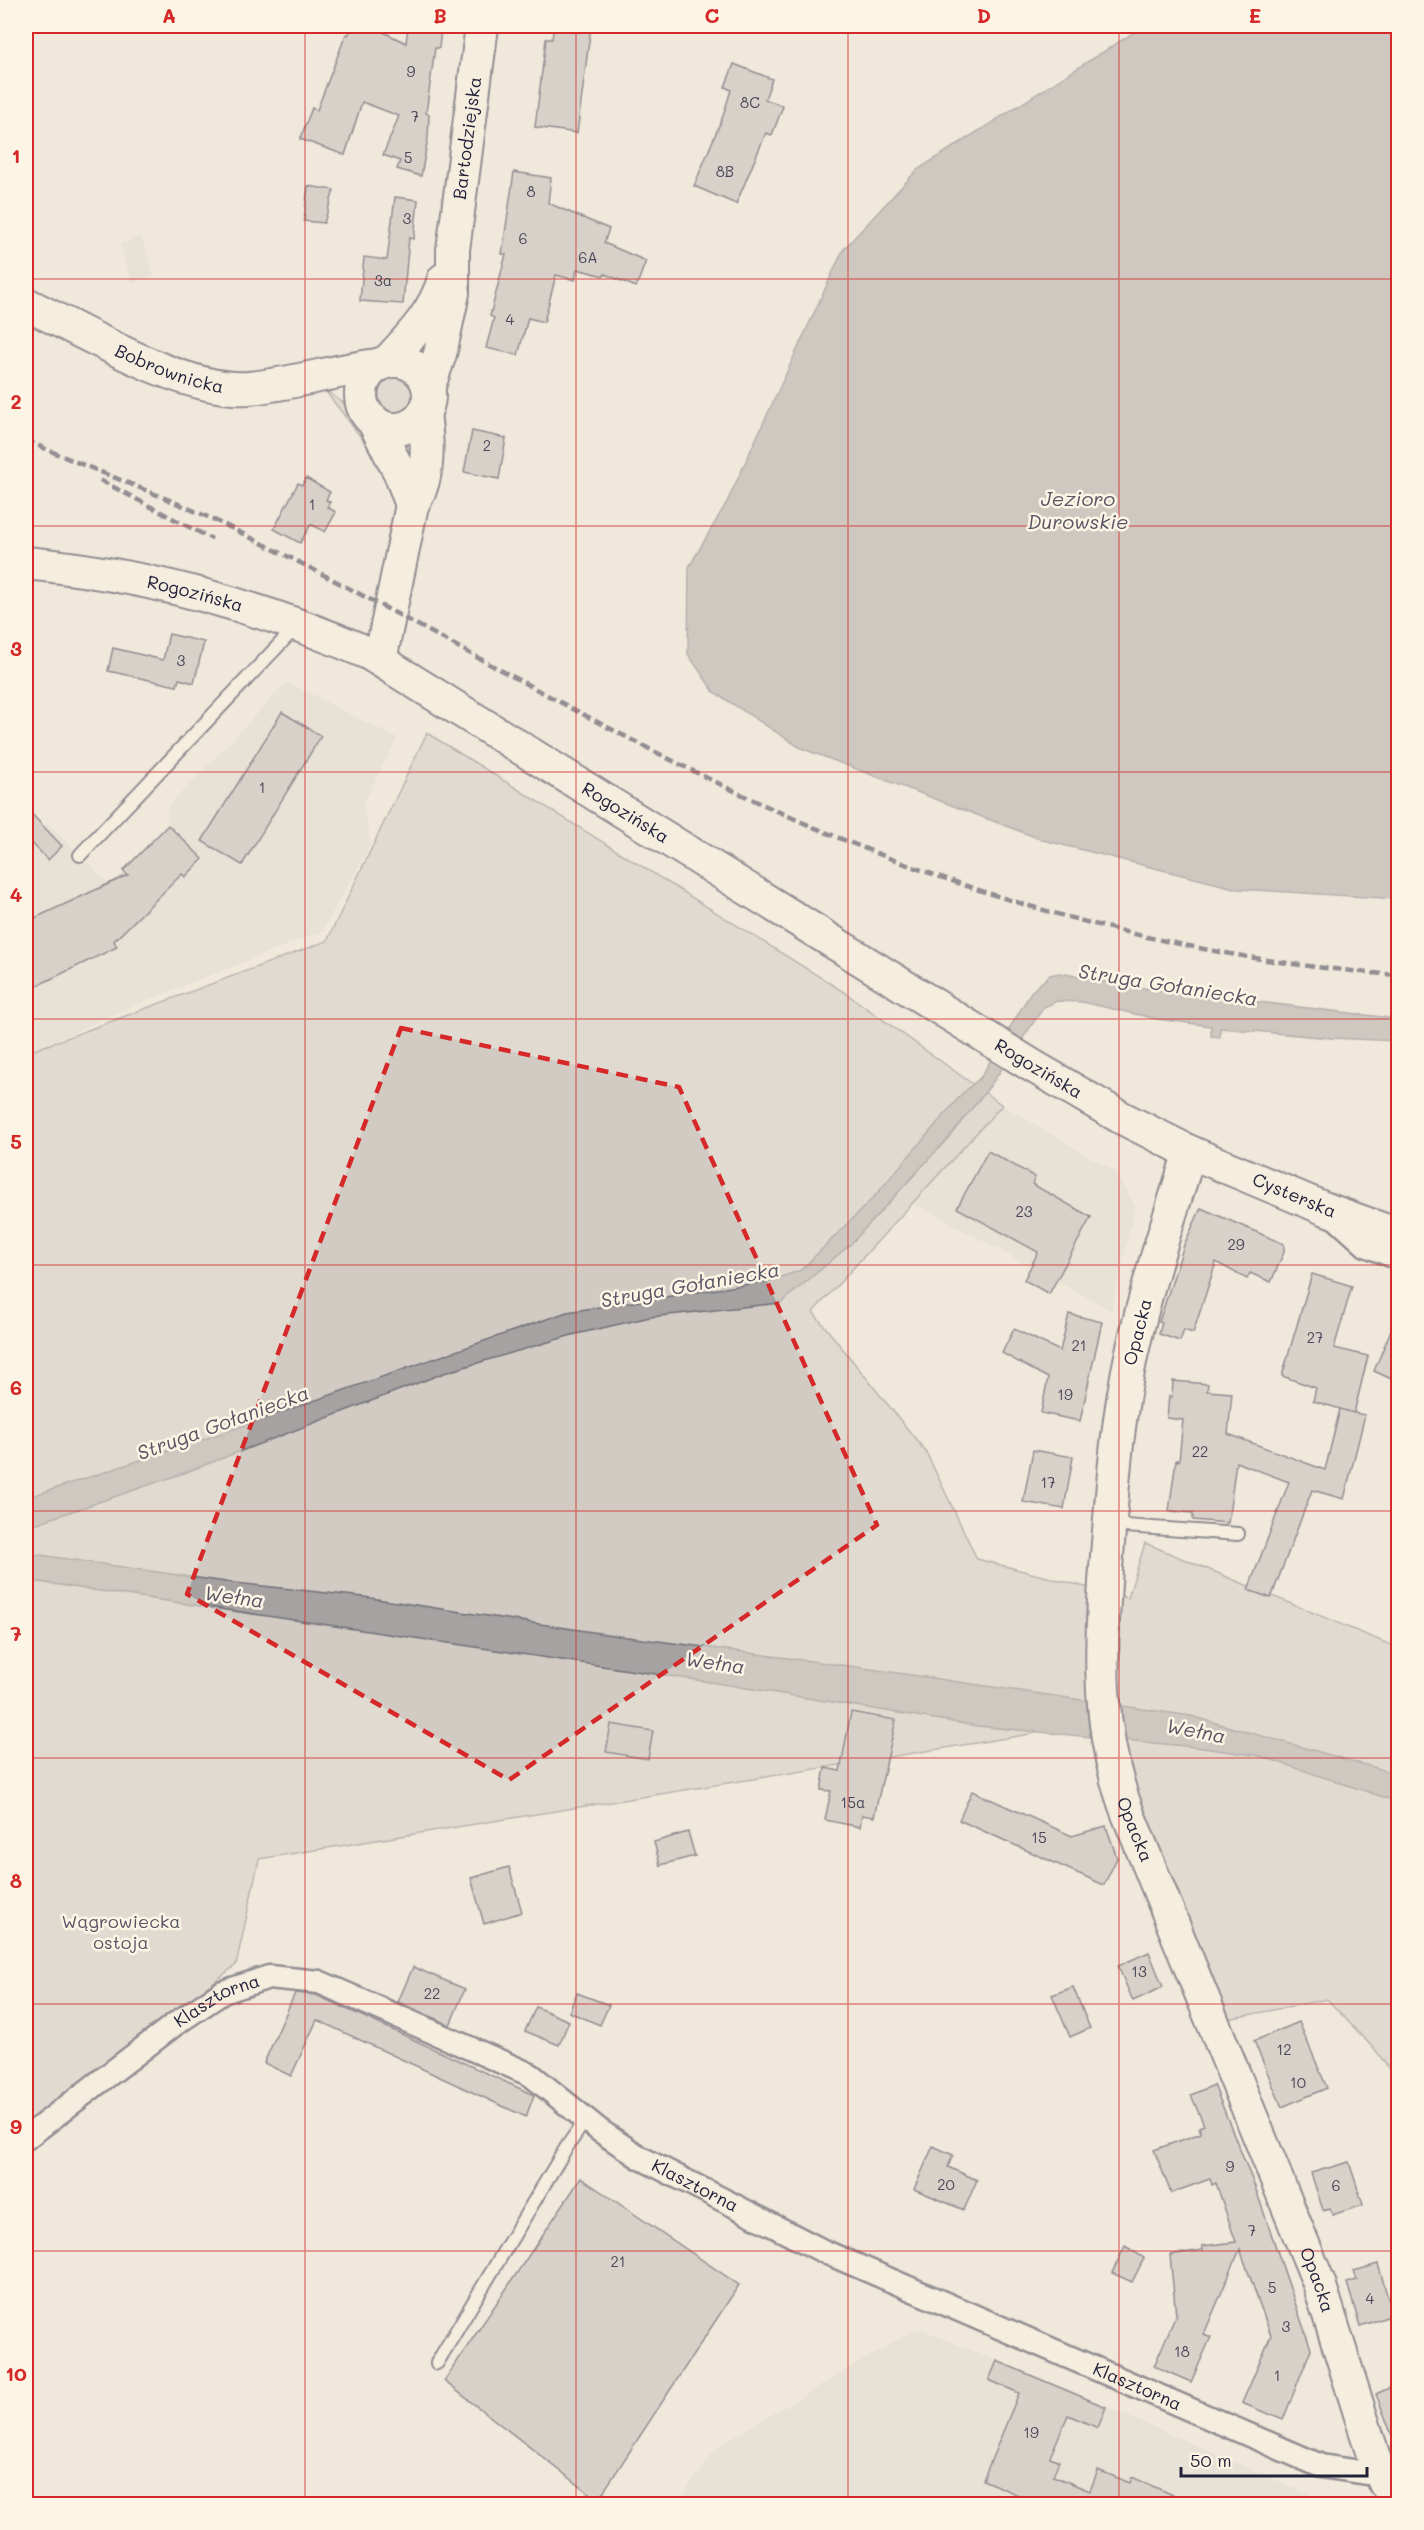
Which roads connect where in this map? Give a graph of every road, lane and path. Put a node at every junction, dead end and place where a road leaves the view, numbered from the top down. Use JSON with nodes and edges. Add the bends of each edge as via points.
{"nodes":[{"id":1,"x":482,"y":26,"type":"edge"},
{"id":2,"x":453,"y":250,"type":"junction"},
{"id":3,"x":26,"y":304,"type":"edge"},
{"id":4,"x":383,"y":363,"type":"junction"},
{"id":5,"x":321,"y":376,"type":"junction"},
{"id":6,"x":427,"y":400,"type":"junction"},
{"id":7,"x":367,"y":410,"type":"junction"},
{"id":8,"x":412,"y":505,"type":"junction"},
{"id":9,"x":26,"y":562,"type":"edge"},
{"id":10,"x":299,"y":624,"type":"junction"},
{"id":11,"x":380,"y":660,"type":"junction"},
{"id":12,"x":80,"y":855,"type":"dead end"},
{"id":13,"x":1190,"y":1152,"type":"junction"},
{"id":14,"x":1326,"y":1209,"type":"junction"},
{"id":15,"x":1398,"y":1235,"type":"edge"},
{"id":16,"x":1398,"y":1258,"type":"edge"},
{"id":17,"x":1110,"y":1525,"type":"junction"},
{"id":18,"x":1238,"y":1534,"type":"dead end"},
{"id":19,"x":586,"y":2119,"type":"junction"},
{"id":20,"x":26,"y":2138,"type":"edge"},
{"id":21,"x":437,"y":2363,"type":"dead end"},
{"id":22,"x":1389,"y":2487,"type":"edge"}],
"edges":[{"from":1,"to":2,"type":"street","name":"Bartodziejska"},
{"from":2,"to":4,"type":"street","name":"Bartodziejska","via":[[435,303]]},
{"from":2,"to":6,"type":"street","name":"Bartodziejska","via":[[453,293]]},
{"from":3,"to":5,"type":"street","name":"Bobrownicka","via":[[154,366],[197,382],[250,388]]},
{"from":4,"to":5,"type":"street","name":"Bobrownicka"},
{"from":4,"to":6,"type":"street","via":[[398,361],[417,369]]},
{"from":4,"to":7,"type":"street","via":[[367,376],[362,387]]},
{"from":5,"to":7,"type":"street"},
{"from":6,"to":7,"type":"street","via":[[406,428],[383,427]]},
{"from":6,"to":8,"type":"street","name":"Bartodziejska","via":[[425,472],[421,492]]},
{"from":7,"to":8,"type":"street"},
{"from":8,"to":11,"type":"street","name":"Bartodziejska"},
{"from":9,"to":10,"type":"street","name":"Rogozińska","via":[[163,585]]},
{"from":10,"to":11,"type":"street","name":"Rogozińska"},
{"from":10,"to":12,"type":"lane"},
{"from":11,"to":13,"type":"street","name":"Rogozińska","via":[[1031,1065]]},
{"from":13,"to":14,"type":"street","name":"Cysterska"},
{"from":13,"to":17,"type":"street","name":"Opacka","via":[[1131,1353]]},
{"from":14,"to":15,"type":"street","name":"Cysterska"},
{"from":14,"to":16,"type":"street","via":[[1366,1245]]},
{"from":17,"to":18,"type":"lane"},
{"from":17,"to":22,"type":"street","name":"Opacka","via":[[1101,1642],[1103,1709],[1112,1768],[1319,2283]]},
{"from":19,"to":20,"type":"street","name":"Klasztorna","via":[[531,2075],[345,1991],[319,1982],[269,1977],[223,1992]]},
{"from":19,"to":21,"type":"lane"},
{"from":19,"to":22,"type":"street","name":"Klasztorna","via":[[639,2157],[823,2251],[1321,2466]]}]}
